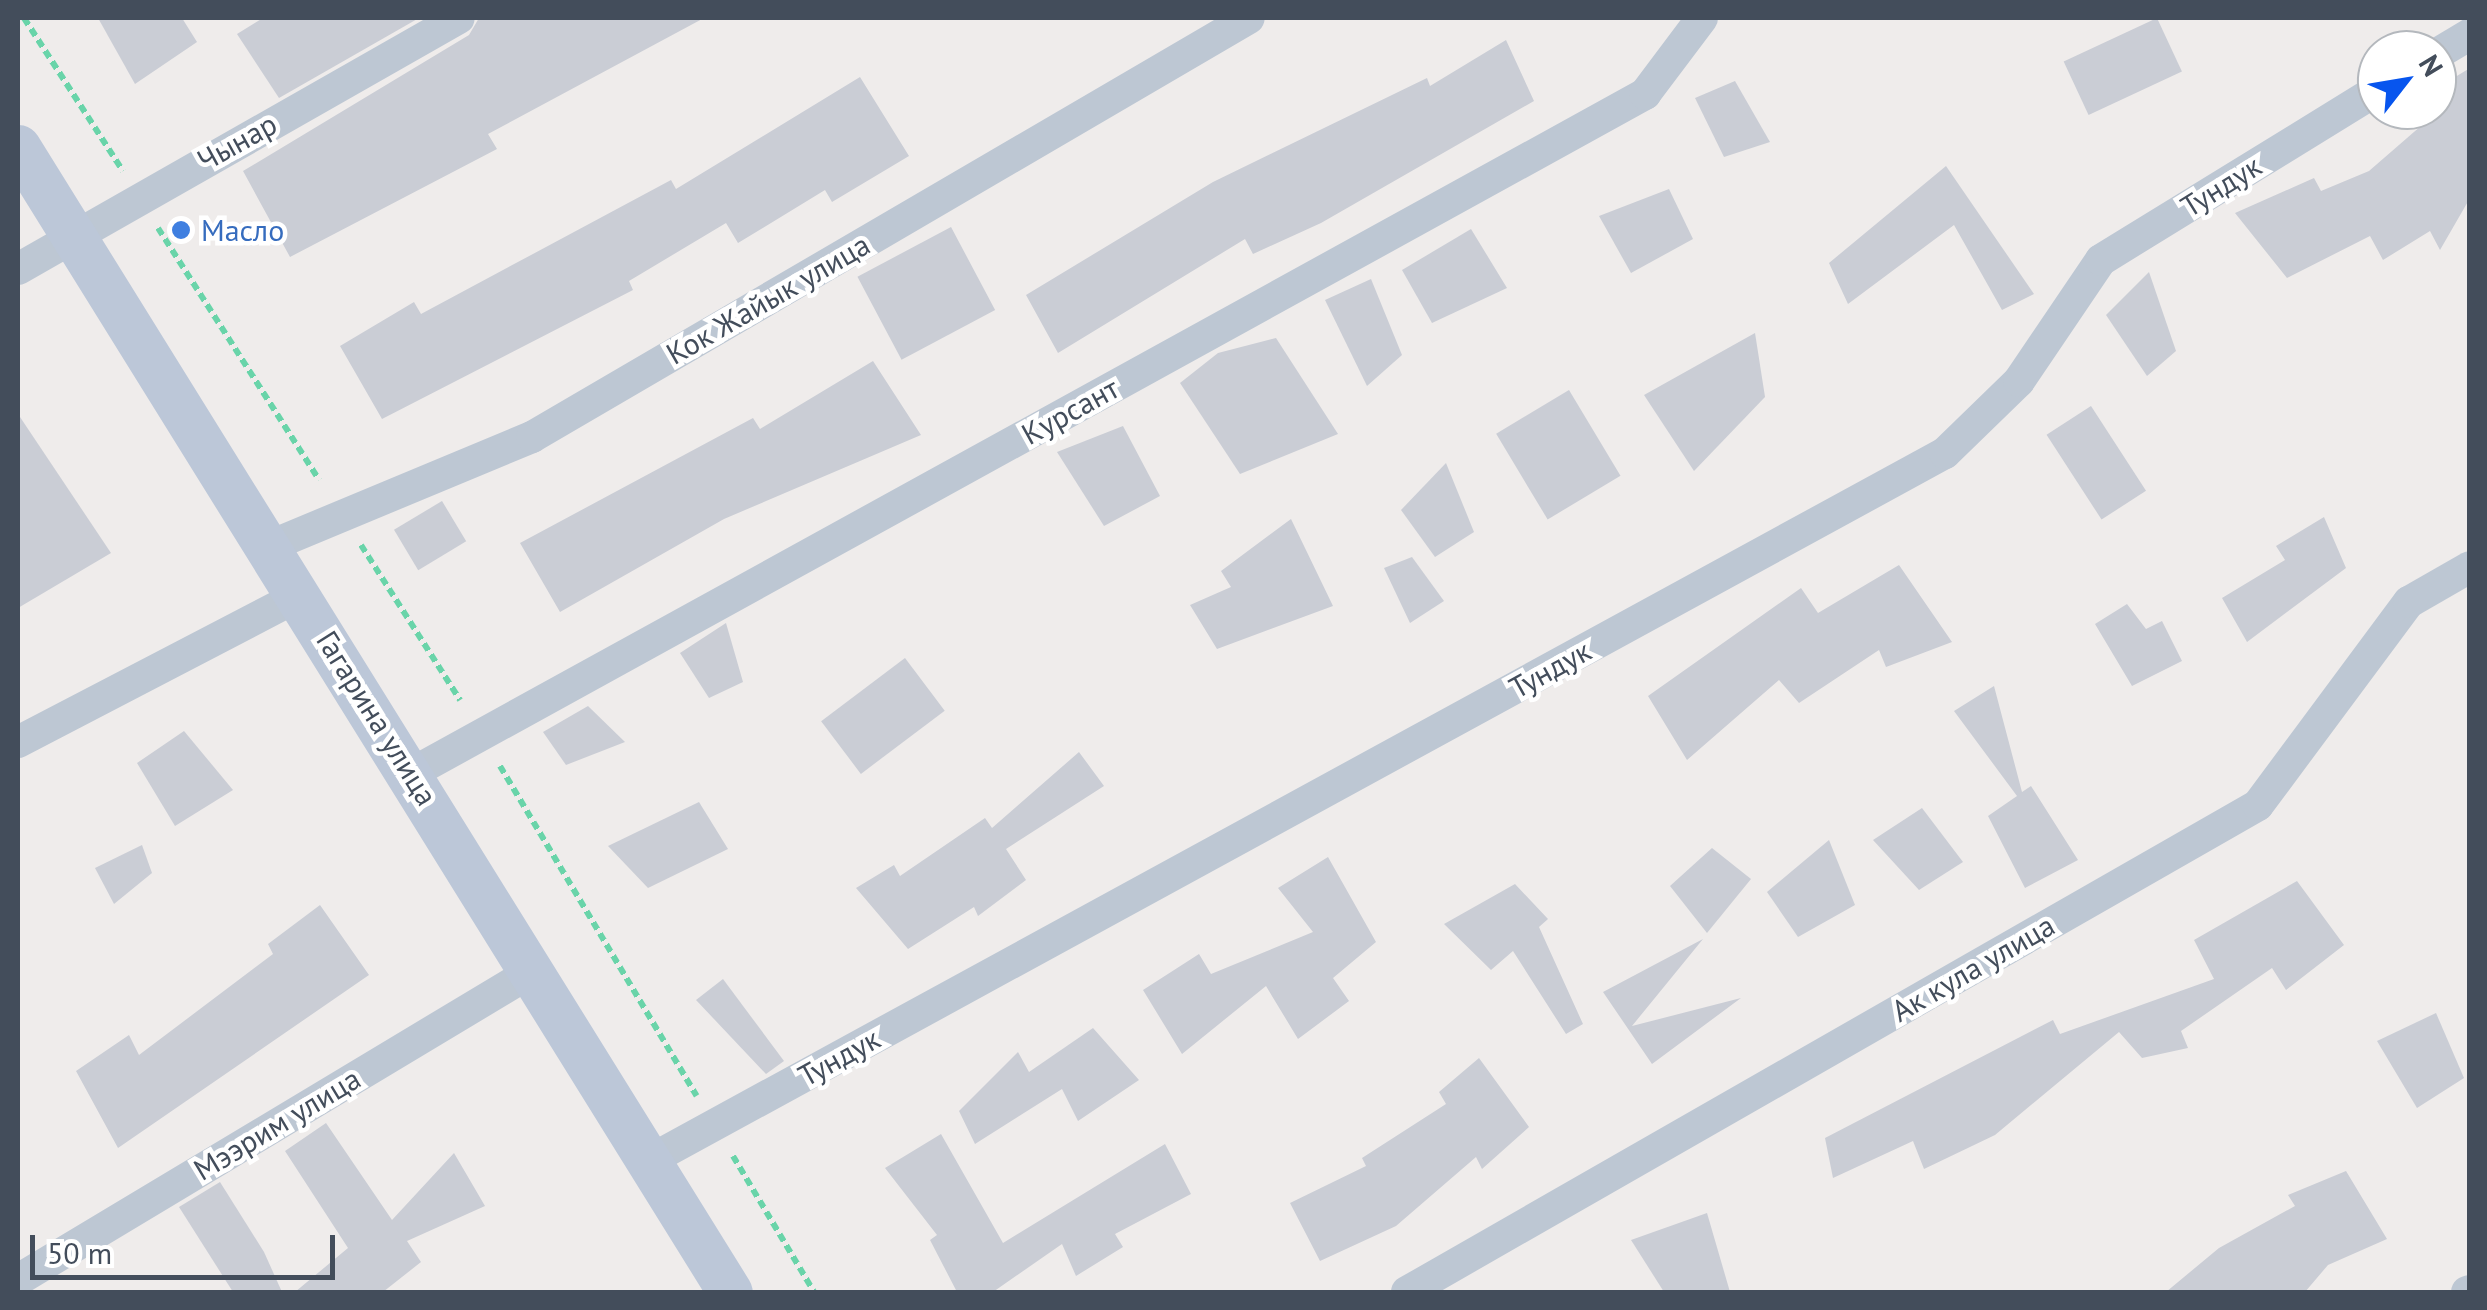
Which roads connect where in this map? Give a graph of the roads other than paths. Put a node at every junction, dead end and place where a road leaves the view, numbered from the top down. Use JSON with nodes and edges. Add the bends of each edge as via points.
{"nodes":[{"id":1,"x":459,"y":18,"type":"edge"},
{"id":2,"x":1249,"y":18,"type":"edge"},
{"id":3,"x":1702,"y":18,"type":"edge"},
{"id":4,"x":2357,"y":102,"type":"edge"},
{"id":5,"x":18,"y":147,"type":"edge"},
{"id":6,"x":71,"y":237,"type":"junction"},
{"id":7,"x":18,"y":269,"type":"edge"},
{"id":8,"x":270,"y":546,"type":"junction"},
{"id":9,"x":2470,"y":567,"type":"edge"},
{"id":10,"x":300,"y":594,"type":"junction"},
{"id":11,"x":18,"y":742,"type":"edge"},
{"id":12,"x":412,"y":773,"type":"junction"},
{"id":13,"x":536,"y":969,"type":"junction"},
{"id":14,"x":652,"y":1160,"type":"junction"},
{"id":15,"x":18,"y":1280,"type":"edge"},
{"id":16,"x":730,"y":1292,"type":"edge"},
{"id":17,"x":1407,"y":1292,"type":"edge"}],
"edges":[{"from":1,"to":6,"type":"street","name":"Чынар"},
{"from":2,"to":8,"type":"street","name":"Кок Жайык улица","via":[[532,437]]},
{"from":3,"to":12,"type":"street","name":"Курсант","via":[[1645,94]]},
{"from":4,"to":14,"type":"street","name":"Тундук","via":[[2101,260],[2018,380],[1945,453]]},
{"from":5,"to":6,"type":"main road","name":"Гагарина улица"},
{"from":6,"to":7,"type":"street","name":"Чынар"},
{"from":6,"to":8,"type":"main road","name":"Гагарина улица"},
{"from":8,"to":10,"type":"main road","name":"Гагарина улица"},
{"from":9,"to":17,"type":"street","name":"Ак кула улица","via":[[2410,602],[2258,805]]},
{"from":10,"to":11,"type":"street"},
{"from":10,"to":12,"type":"main road","name":"Гагарина улица"},
{"from":12,"to":13,"type":"main road","name":"Гагарина улица"},
{"from":13,"to":14,"type":"main road","name":"Гагарина улица"},
{"from":13,"to":15,"type":"street","name":"Мээрим улица"},
{"from":14,"to":16,"type":"main road","name":"Гагарина улица"}]}
